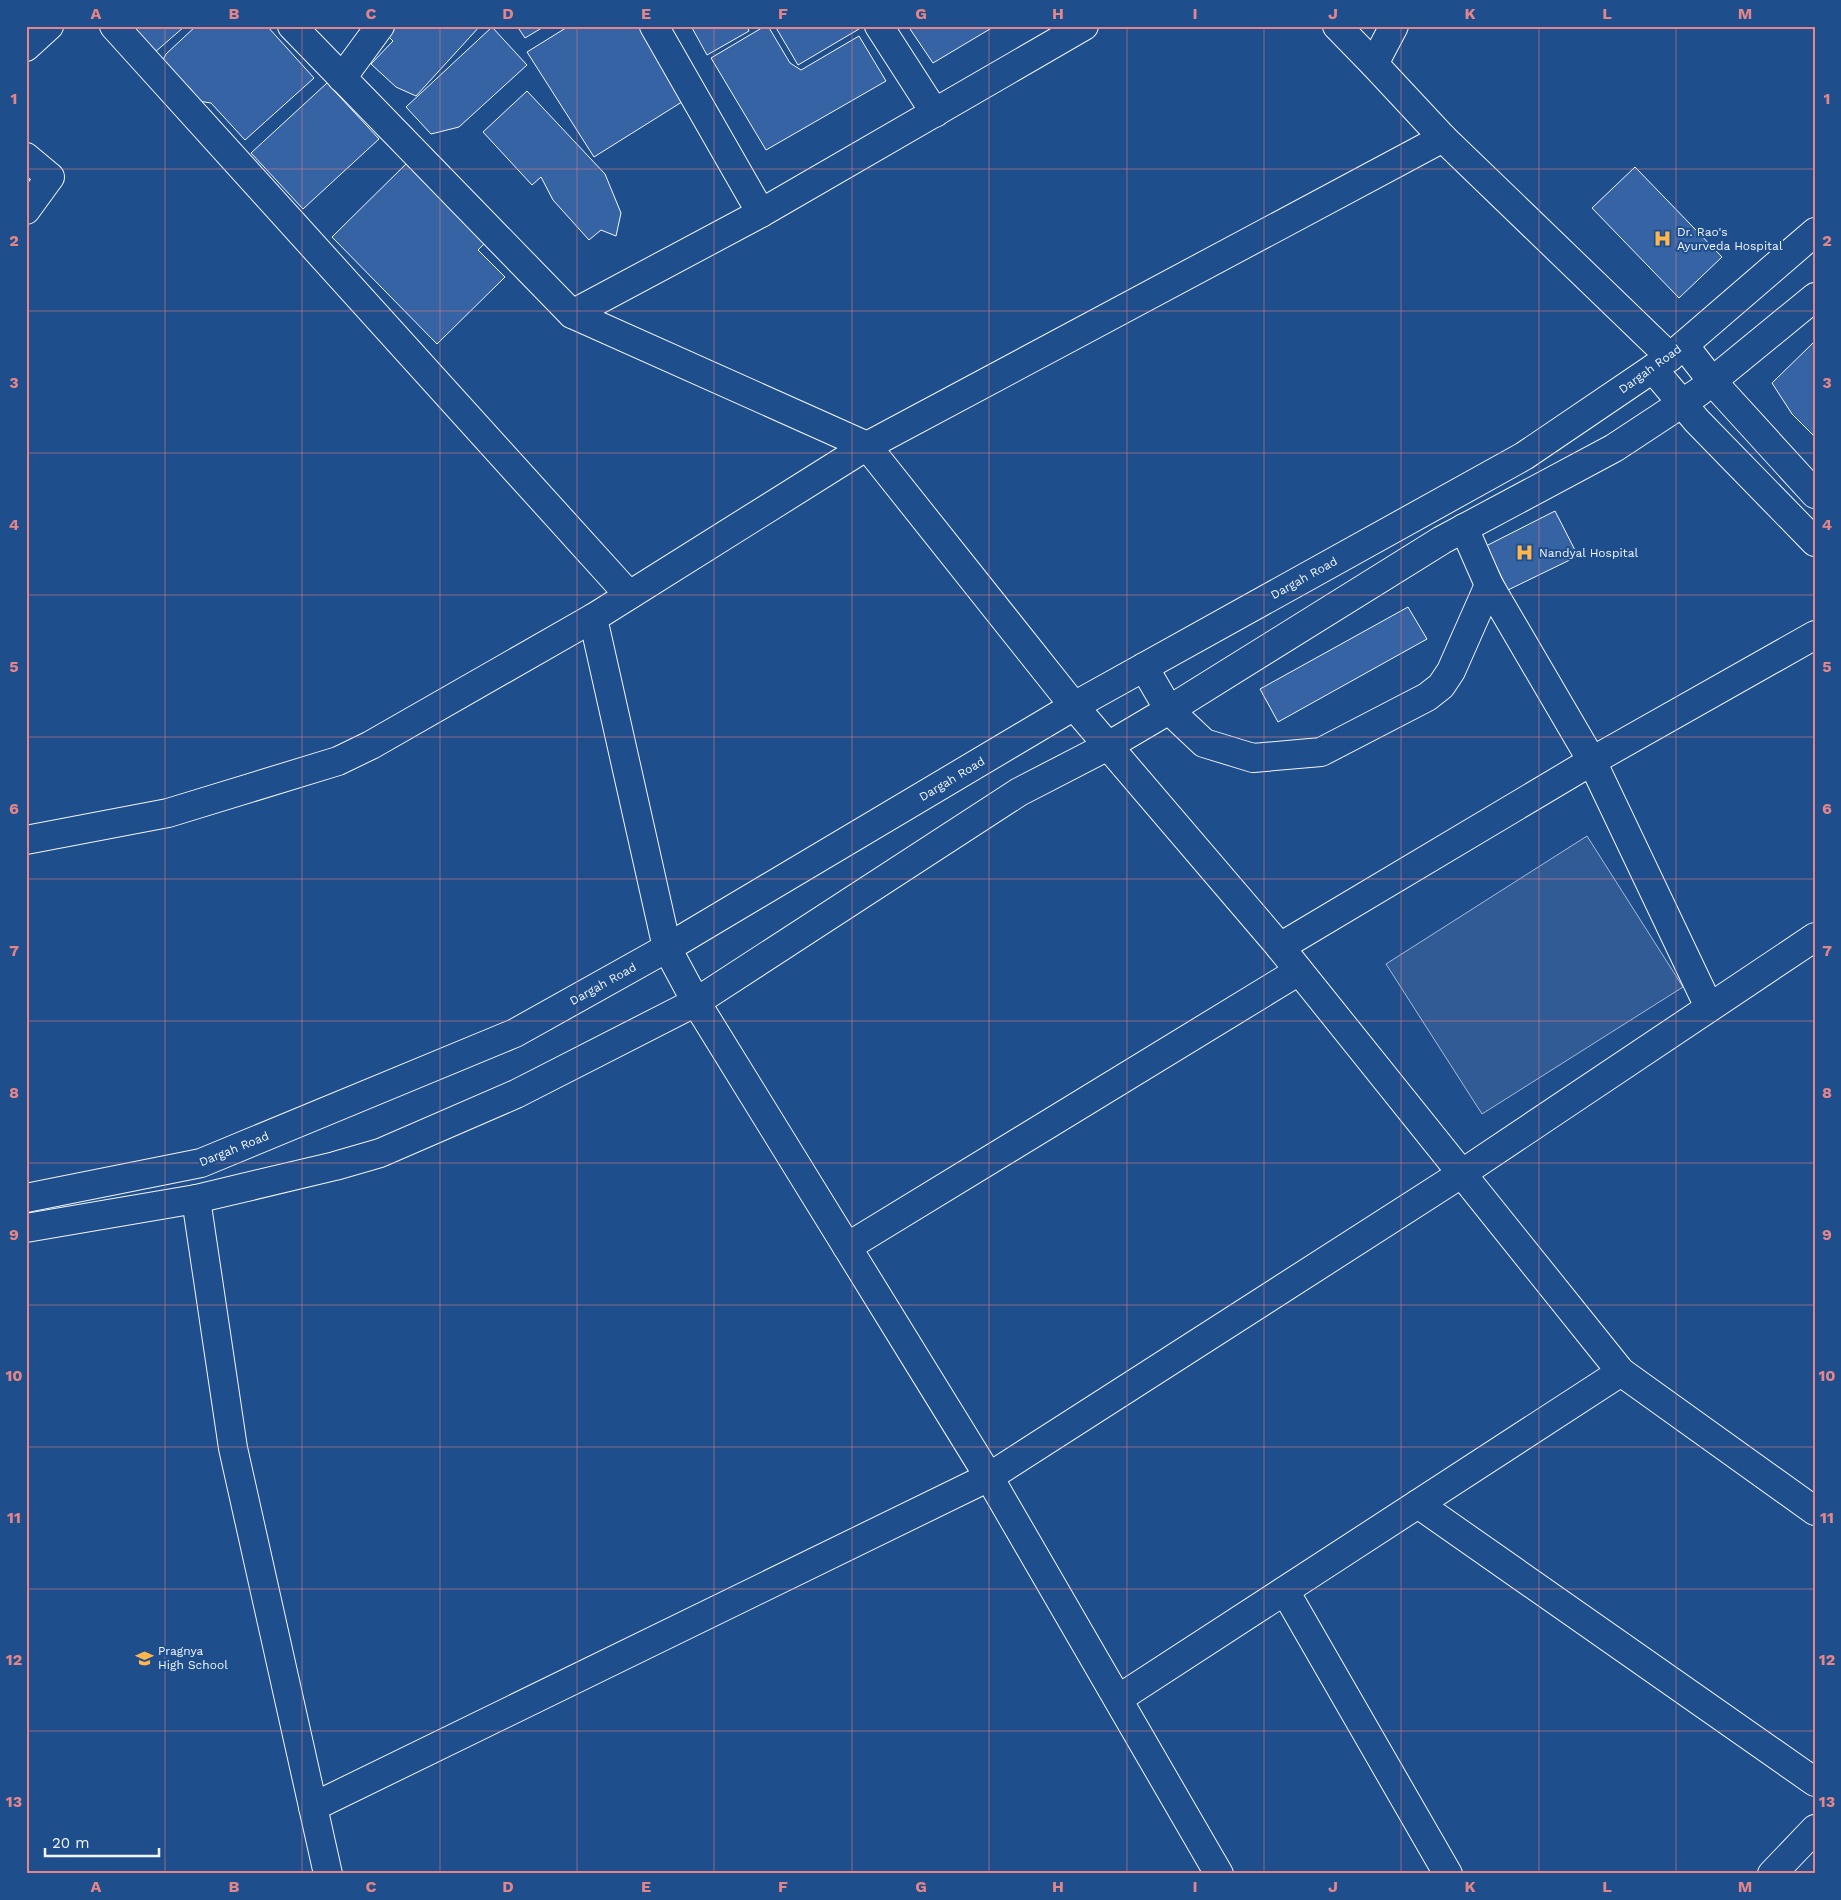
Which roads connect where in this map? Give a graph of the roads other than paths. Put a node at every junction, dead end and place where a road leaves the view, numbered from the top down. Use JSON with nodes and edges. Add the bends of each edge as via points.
{"nodes":[{"id":1,"x":49,"y":26,"type":"edge"},
{"id":2,"x":114,"y":26,"type":"edge"},
{"id":3,"x":292,"y":26,"type":"edge"},
{"id":4,"x":380,"y":26,"type":"edge"},
{"id":5,"x":654,"y":26,"type":"edge"},
{"id":6,"x":880,"y":26,"type":"edge"},
{"id":7,"x":1084,"y":26,"type":"edge"},
{"id":8,"x":1337,"y":26,"type":"edge"},
{"id":9,"x":1394,"y":26,"type":"edge"},
{"id":10,"x":26,"y":48,"type":"edge"},
{"id":11,"x":1374,"y":64,"type":"junction"},
{"id":12,"x":342,"y":78,"type":"junction"},
{"id":13,"x":935,"y":113,"type":"junction"},
{"id":14,"x":1443,"y":138,"type":"junction"},
{"id":15,"x":26,"y":158,"type":"edge"},
{"id":16,"x":26,"y":210,"type":"edge"},
{"id":17,"x":762,"y":213,"type":"junction"},
{"id":18,"x":1815,"y":232,"type":"edge"},
{"id":19,"x":1815,"y":298,"type":"edge"},
{"id":20,"x":572,"y":314,"type":"junction"},
{"id":21,"x":1669,"y":357,"type":"junction"},
{"id":22,"x":1712,"y":382,"type":"junction"},
{"id":23,"x":1682,"y":403,"type":"junction"},
{"id":24,"x":868,"y":446,"type":"junction"},
{"id":25,"x":1815,"y":494,"type":"edge"},
{"id":26,"x":1464,"y":528,"type":"junction"},
{"id":27,"x":1815,"y":542,"type":"edge"},
{"id":28,"x":1489,"y":585,"type":"junction"},
{"id":29,"x":629,"y":595,"type":"junction"},
{"id":30,"x":593,"y":618,"type":"junction"},
{"id":31,"x":1815,"y":635,"type":"edge"},
{"id":32,"x":1144,"y":667,"type":"junction"},
{"id":33,"x":1074,"y":706,"type":"junction"},
{"id":34,"x":1169,"y":710,"type":"junction"},
{"id":35,"x":1108,"y":746,"type":"junction"},
{"id":36,"x":1592,"y":761,"type":"junction"},
{"id":37,"x":26,"y":840,"type":"edge"},
{"id":38,"x":1815,"y":937,"type":"edge"},
{"id":39,"x":1280,"y":947,"type":"junction"},
{"id":40,"x":667,"y":948,"type":"junction"},
{"id":41,"x":1299,"y":971,"type":"junction"},
{"id":42,"x":696,"y":1002,"type":"junction"},
{"id":43,"x":1709,"y":1007,"type":"junction"},
{"id":44,"x":1461,"y":1174,"type":"junction"},
{"id":45,"x":26,"y":1198,"type":"edge"},
{"id":46,"x":196,"y":1199,"type":"junction"},
{"id":47,"x":26,"y":1228,"type":"edge"},
{"id":48,"x":847,"y":1247,"type":"junction"},
{"id":49,"x":1621,"y":1372,"type":"junction"},
{"id":50,"x":989,"y":1477,"type":"junction"},
{"id":51,"x":1418,"y":1504,"type":"junction"},
{"id":52,"x":1815,"y":1510,"type":"edge"},
{"id":53,"x":1285,"y":1591,"type":"junction"},
{"id":54,"x":1118,"y":1699,"type":"junction"},
{"id":55,"x":1815,"y":1782,"type":"edge"},
{"id":56,"x":313,"y":1807,"type":"junction"},
{"id":57,"x":1815,"y":1829,"type":"edge"},
{"id":58,"x":328,"y":1874,"type":"edge"},
{"id":59,"x":1219,"y":1874,"type":"edge"},
{"id":60,"x":1448,"y":1874,"type":"edge"},
{"id":61,"x":1772,"y":1874,"type":"edge"}],
"edges":[{"from":1,"to":10,"type":"street"},
{"from":2,"to":29,"type":"street"},
{"from":3,"to":12,"type":"street"},
{"from":4,"to":12,"type":"street"},
{"from":5,"to":17,"type":"street"},
{"from":6,"to":13,"type":"street"},
{"from":7,"to":13,"type":"street"},
{"from":8,"to":11,"type":"street"},
{"from":9,"to":11,"type":"street"},
{"from":11,"to":14,"type":"street"},
{"from":12,"to":20,"type":"street"},
{"from":13,"to":17,"type":"street"},
{"from":14,"to":21,"type":"street"},
{"from":14,"to":24,"type":"street"},
{"from":15,"to":16,"type":"street","via":[[50,177]]},
{"from":17,"to":20,"type":"street"},
{"from":18,"to":21,"type":"street","name":"Dargah Road"},
{"from":19,"to":22,"type":"street"},
{"from":20,"to":24,"type":"street"},
{"from":21,"to":22,"type":"street"},
{"from":21,"to":23,"type":"street"},
{"from":21,"to":32,"type":"street","name":"Dargah Road","via":[[1524,456]]},
{"from":22,"to":23,"type":"street"},
{"from":22,"to":25,"type":"street"},
{"from":23,"to":26,"type":"street","via":[[1614,448]]},
{"from":23,"to":27,"type":"street"},
{"from":24,"to":29,"type":"street"},
{"from":24,"to":33,"type":"street"},
{"from":26,"to":28,"type":"street"},
{"from":26,"to":34,"type":"street"},
{"from":28,"to":34,"type":"street","via":[[1451,671],[1441,686],[1427,697],[1321,752],[1253,758],[1230,752],[1204,743]]},
{"from":28,"to":36,"type":"street"},
{"from":29,"to":30,"type":"street"},
{"from":30,"to":37,"type":"street","via":[[338,761],[168,813]]},
{"from":30,"to":40,"type":"street"},
{"from":31,"to":36,"type":"street"},
{"from":32,"to":33,"type":"street","name":"Dargah Road"},
{"from":32,"to":34,"type":"street"},
{"from":33,"to":35,"type":"street"},
{"from":33,"to":40,"type":"street","name":"Dargah Road"},
{"from":34,"to":35,"type":"street"},
{"from":35,"to":39,"type":"street"},
{"from":35,"to":42,"type":"street","via":[[1019,792]]},
{"from":36,"to":39,"type":"street"},
{"from":36,"to":43,"type":"street"},
{"from":38,"to":43,"type":"street"},
{"from":39,"to":41,"type":"street"},
{"from":40,"to":42,"type":"street"},
{"from":40,"to":45,"type":"street","name":"Dargah Road","via":[[515,1033],[201,1163]]},
{"from":41,"to":44,"type":"street"},
{"from":41,"to":48,"type":"street"},
{"from":42,"to":46,"type":"street","via":[[516,1094],[380,1153]]},
{"from":42,"to":48,"type":"street"},
{"from":43,"to":44,"type":"street"},
{"from":44,"to":49,"type":"street"},
{"from":44,"to":50,"type":"street"},
{"from":46,"to":47,"type":"street"},
{"from":46,"to":56,"type":"street","via":[[233,1448]]},
{"from":48,"to":50,"type":"street"},
{"from":49,"to":51,"type":"street"},
{"from":49,"to":52,"type":"street"},
{"from":50,"to":54,"type":"street"},
{"from":50,"to":56,"type":"street"},
{"from":51,"to":53,"type":"street"},
{"from":51,"to":55,"type":"street"},
{"from":53,"to":54,"type":"street"},
{"from":53,"to":60,"type":"street"},
{"from":54,"to":59,"type":"street"},
{"from":56,"to":58,"type":"street"},
{"from":57,"to":61,"type":"street"}]}
